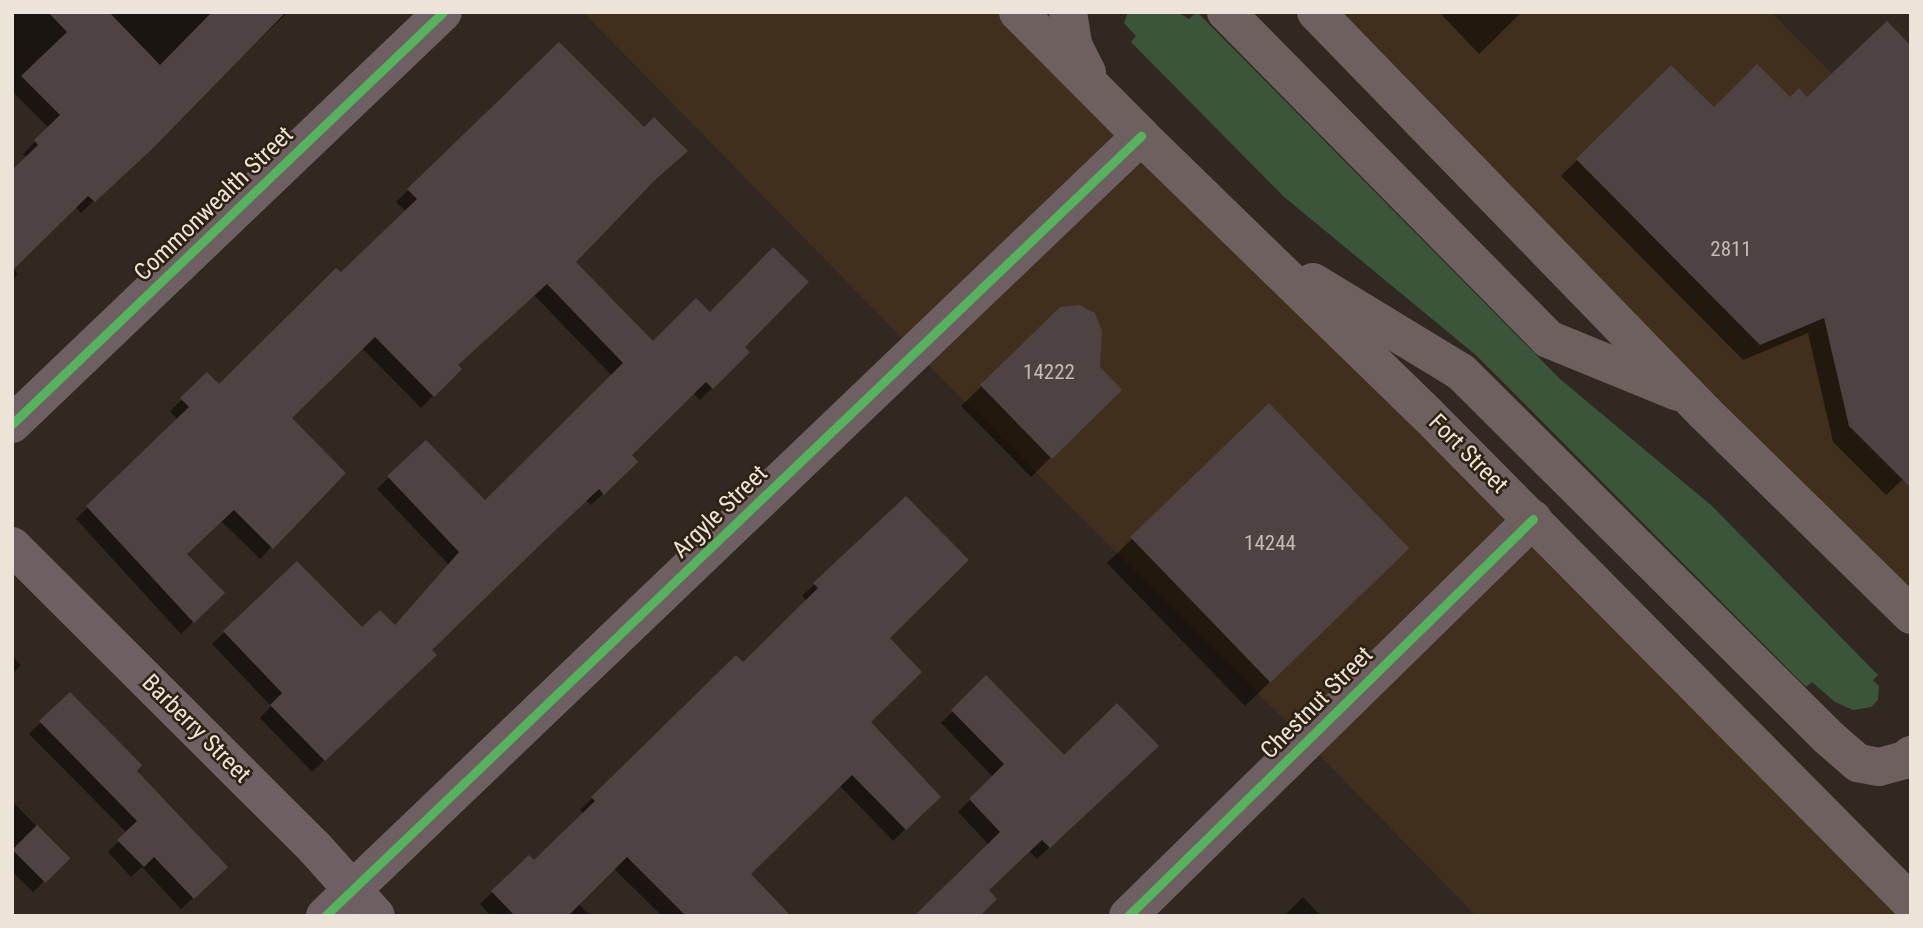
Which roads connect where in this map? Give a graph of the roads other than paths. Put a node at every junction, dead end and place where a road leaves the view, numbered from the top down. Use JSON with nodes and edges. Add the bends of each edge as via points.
{"nodes":[{"id":1,"x":443,"y":12,"type":"edge"},
{"id":2,"x":1018,"y":12,"type":"edge"},
{"id":3,"x":1068,"y":12,"type":"edge"},
{"id":4,"x":1226,"y":12,"type":"edge"},
{"id":5,"x":1316,"y":12,"type":"edge"},
{"id":6,"x":1095,"y":90,"type":"junction"},
{"id":7,"x":1141,"y":136,"type":"junction"},
{"id":8,"x":1254,"y":247,"type":"junction"},
{"id":9,"x":1690,"y":396,"type":"junction"},
{"id":10,"x":12,"y":424,"type":"edge"},
{"id":11,"x":1532,"y":519,"type":"junction"},
{"id":12,"x":12,"y":546,"type":"edge"},
{"id":13,"x":1911,"y":615,"type":"edge"},
{"id":14,"x":1911,"y":755,"type":"edge"},
{"id":15,"x":1911,"y":903,"type":"edge"},
{"id":16,"x":351,"y":907,"type":"edge"},
{"id":17,"x":1128,"y":916,"type":"edge"}],
"edges":[{"from":1,"to":10,"type":"street","name":"Commonwealth Street"},
{"from":2,"to":6,"type":"main road","name":"Fort Street"},
{"from":3,"to":6,"type":"main road","via":[[1073,45]]},
{"from":4,"to":9,"type":"main road","via":[[1548,339]]},
{"from":5,"to":9,"type":"main road"},
{"from":6,"to":7,"type":"main road","name":"Fort Street"},
{"from":7,"to":8,"type":"main road","name":"Fort Street"},
{"from":7,"to":16,"type":"street","name":"Argyle Street"},
{"from":8,"to":11,"type":"main road","name":"Fort Street"},
{"from":8,"to":14,"type":"main road","via":[[1461,372],[1858,763],[1879,767]]},
{"from":9,"to":13,"type":"main road"},
{"from":11,"to":15,"type":"main road","name":"Fort Street"},
{"from":11,"to":17,"type":"street","name":"Chestnut Street"},
{"from":12,"to":16,"type":"street","name":"Barberry Street","via":[[309,842]]}]}
